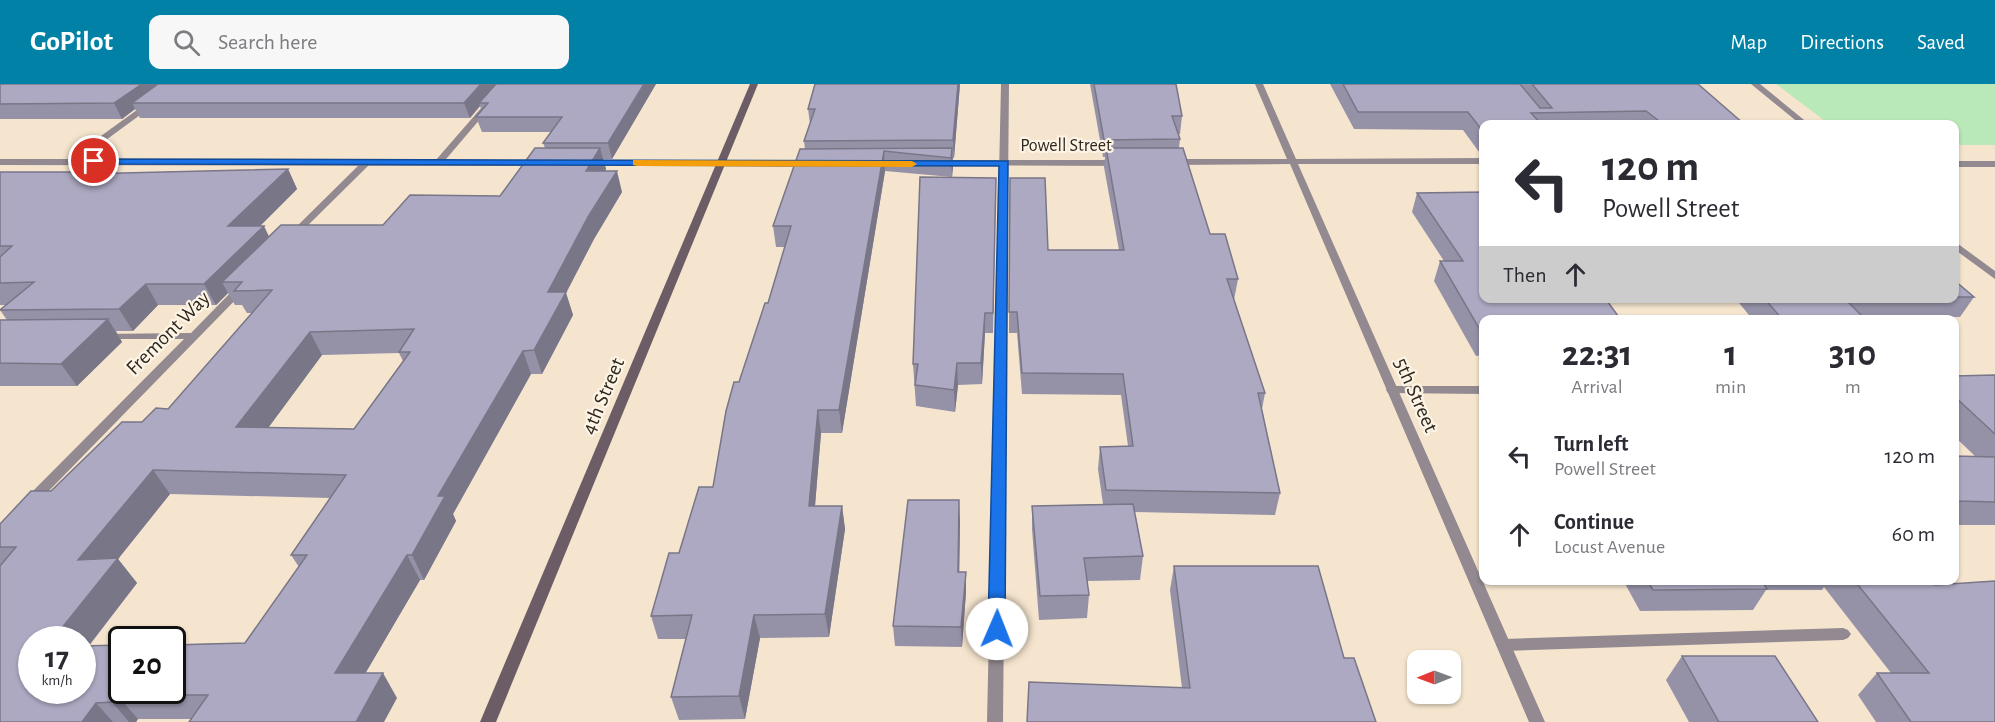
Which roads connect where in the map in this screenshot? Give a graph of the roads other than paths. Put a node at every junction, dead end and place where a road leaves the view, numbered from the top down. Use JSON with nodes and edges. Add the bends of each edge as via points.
{"nodes":[{"id":1,"x":506,"y":84,"type":"edge"},
{"id":2,"x":754,"y":84,"type":"edge"},
{"id":3,"x":1005,"y":84,"type":"edge"},
{"id":4,"x":1259,"y":84,"type":"edge"},
{"id":5,"x":1755,"y":84,"type":"edge"},
{"id":6,"x":159,"y":98,"type":"edge"},
{"id":7,"x":1800,"y":120,"type":"edge"},
{"id":8,"x":72,"y":161,"type":"junction"},
{"id":9,"x":1479,"y":161,"type":"edge"},
{"id":10,"x":0,"y":162,"type":"edge"},
{"id":11,"x":1136,"y":162,"type":"edge"},
{"id":12,"x":1160,"y":162,"type":"edge"},
{"id":13,"x":1291,"y":162,"type":"junction"},
{"id":14,"x":366,"y":163,"type":"junction"},
{"id":15,"x":438,"y":163,"type":"junction"},
{"id":16,"x":544,"y":163,"type":"edge"},
{"id":17,"x":580,"y":163,"type":"edge"},
{"id":18,"x":721,"y":163,"type":"junction"},
{"id":19,"x":1004,"y":163,"type":"junction"},
{"id":20,"x":817,"y":164,"type":"edge"},
{"id":21,"x":922,"y":164,"type":"edge"},
{"id":22,"x":1959,"y":164,"type":"edge"},
{"id":23,"x":1995,"y":164,"type":"edge"},
{"id":24,"x":283,"y":245,"type":"edge"},
{"id":25,"x":1959,"y":248,"type":"edge"},
{"id":26,"x":1995,"y":276,"type":"edge"},
{"id":27,"x":250,"y":278,"type":"edge"},
{"id":28,"x":90,"y":336,"type":"edge"},
{"id":29,"x":192,"y":336,"type":"junction"},
{"id":30,"x":1392,"y":390,"type":"junction"},
{"id":31,"x":1479,"y":390,"type":"edge"},
{"id":32,"x":25,"y":508,"type":"edge"},
{"id":33,"x":1843,"y":634,"type":"dead end"},
{"id":34,"x":1504,"y":645,"type":"junction"},
{"id":35,"x":488,"y":722,"type":"edge"},
{"id":36,"x":995,"y":722,"type":"edge"},
{"id":37,"x":1537,"y":722,"type":"edge"}],
"edges":[{"from":1,"to":15,"type":"street"},
{"from":2,"to":18,"type":"main road","name":"4th Street"},
{"from":3,"to":19,"type":"street"},
{"from":4,"to":13,"type":"street","name":"5th Street"},
{"from":5,"to":7,"type":"street"},
{"from":6,"to":8,"type":"street"},
{"from":8,"to":10,"type":"street"},
{"from":8,"to":14,"type":"street"},
{"from":9,"to":13,"type":"street"},
{"from":11,"to":19,"type":"street","name":"Powell Street"},
{"from":12,"to":13,"type":"street"},
{"from":13,"to":30,"type":"street","name":"5th Street"},
{"from":14,"to":15,"type":"street"},
{"from":14,"to":24,"type":"street"},
{"from":15,"to":16,"type":"street"},
{"from":17,"to":18,"type":"street"},
{"from":18,"to":20,"type":"street"},
{"from":18,"to":35,"type":"main road","name":"4th Street"},
{"from":19,"to":21,"type":"street","name":"Powell Street"},
{"from":19,"to":36,"type":"street"},
{"from":22,"to":23,"type":"street"},
{"from":25,"to":26,"type":"street"},
{"from":27,"to":29,"type":"street","name":"Fremont Way"},
{"from":28,"to":29,"type":"street"},
{"from":29,"to":32,"type":"street","name":"Fremont Way"},
{"from":30,"to":31,"type":"street"},
{"from":30,"to":34,"type":"street","name":"5th Street"},
{"from":33,"to":34,"type":"street"},
{"from":34,"to":37,"type":"street","name":"5th Street"}]}
